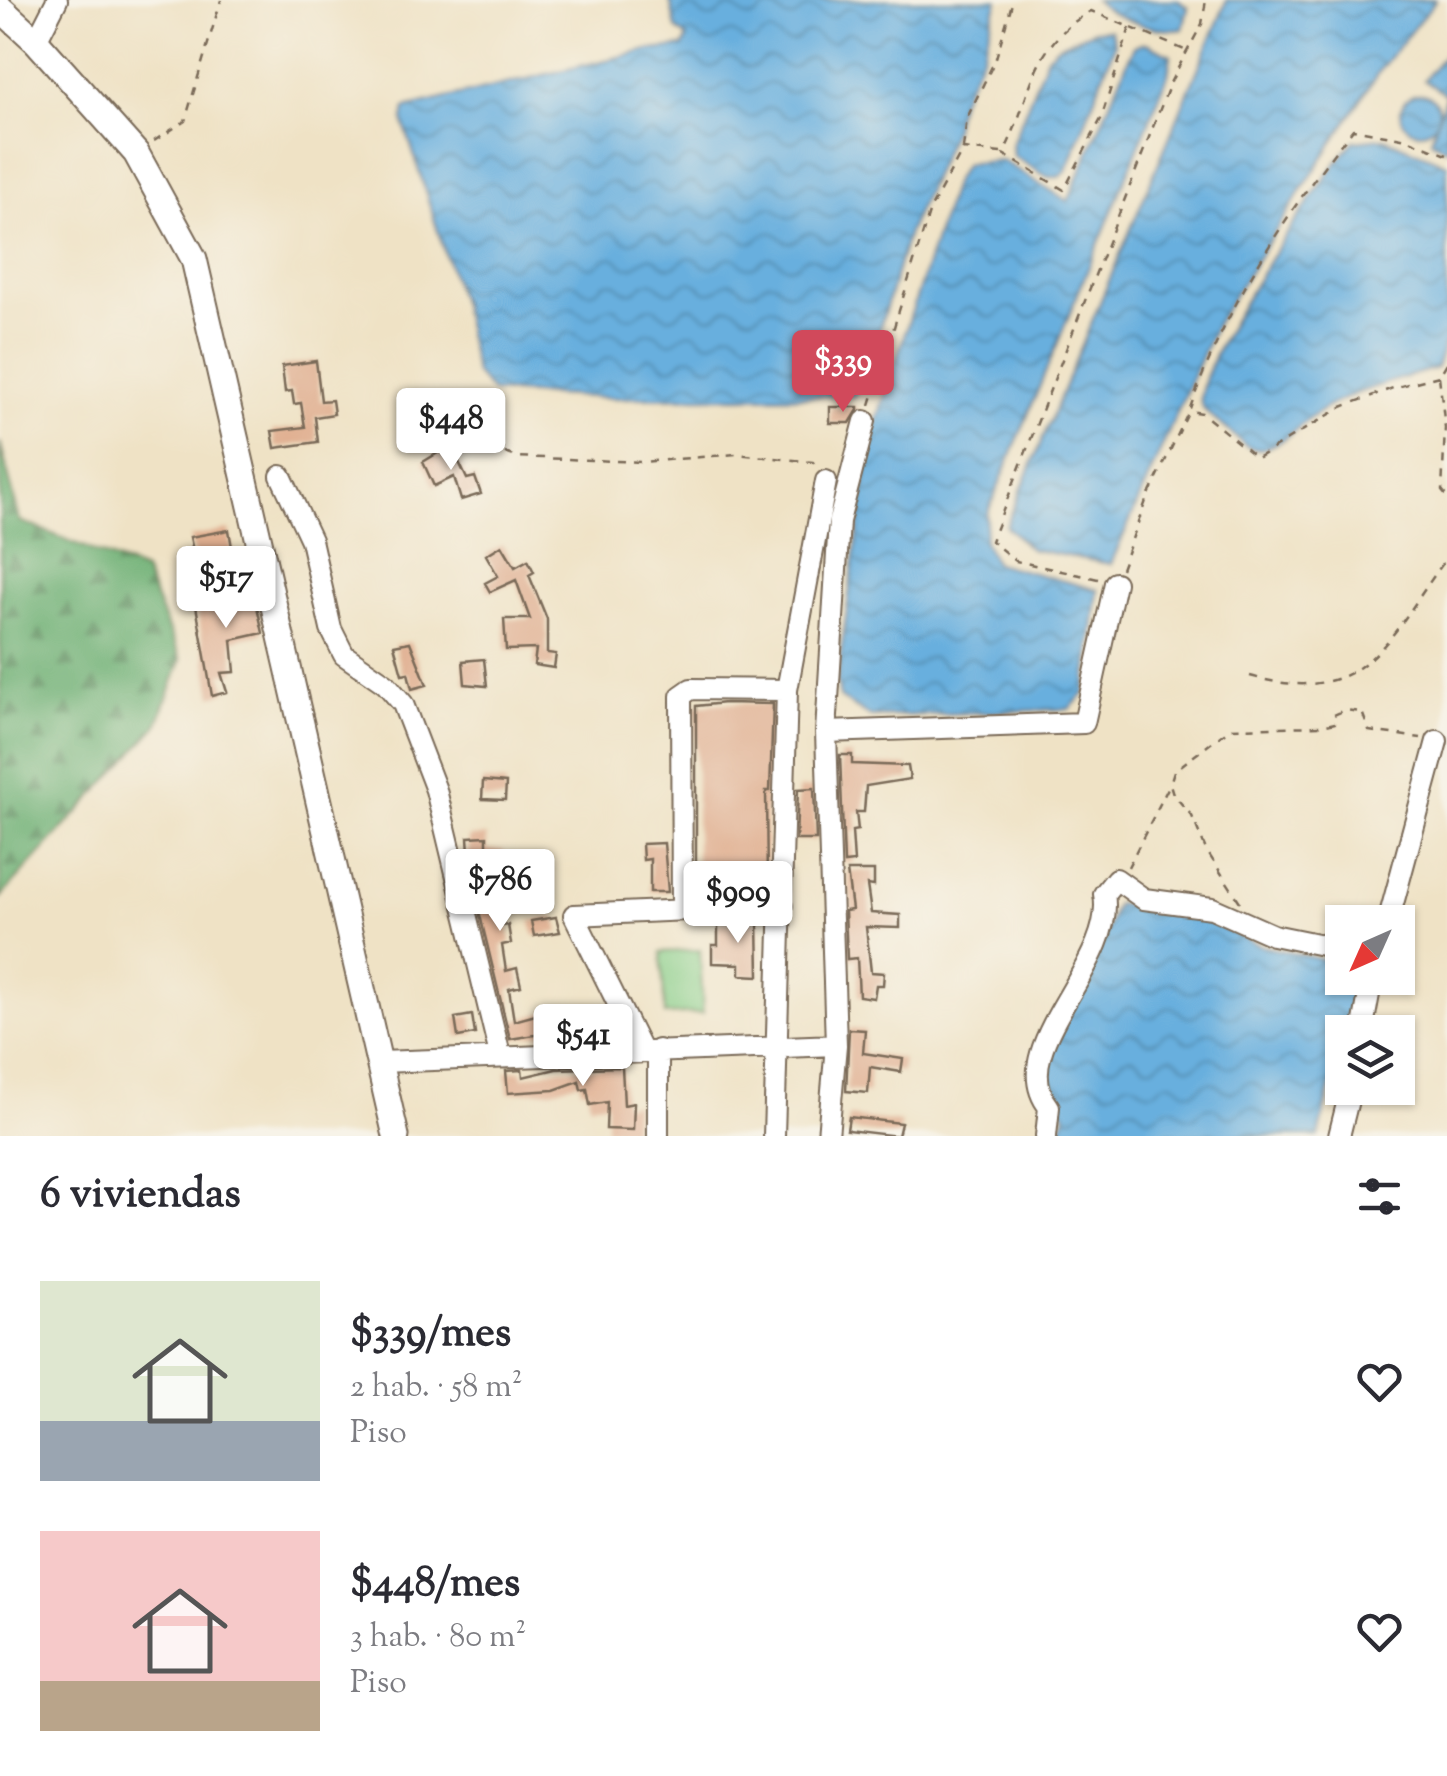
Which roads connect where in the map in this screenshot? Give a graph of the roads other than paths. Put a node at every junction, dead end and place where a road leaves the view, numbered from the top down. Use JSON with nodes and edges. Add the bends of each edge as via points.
{"nodes":[{"id":1,"x":57,"y":0,"type":"edge"},
{"id":2,"x":0,"y":8,"type":"edge"},
{"id":3,"x":36,"y":41,"type":"junction"},
{"id":4,"x":865,"y":421,"type":"road end"},
{"id":5,"x":281,"y":476,"type":"dead end"},
{"id":6,"x":826,"y":481,"type":"road end"},
{"id":7,"x":1115,"y":583,"type":"road end"},
{"id":8,"x":787,"y":690,"type":"junction"},
{"id":9,"x":826,"y":732,"type":"junction"},
{"id":10,"x":1438,"y":741,"type":"road end"},
{"id":11,"x":1393,"y":905,"type":"edge"},
{"id":12,"x":782,"y":906,"type":"junction"},
{"id":13,"x":682,"y":909,"type":"junction"},
{"id":14,"x":1325,"y":946,"type":"edge"},
{"id":15,"x":836,"y":1044,"type":"junction"},
{"id":16,"x":776,"y":1046,"type":"junction"},
{"id":17,"x":650,"y":1051,"type":"junction"},
{"id":18,"x":500,"y":1055,"type":"junction"},
{"id":19,"x":380,"y":1062,"type":"junction"},
{"id":20,"x":1347,"y":1105,"type":"edge"},
{"id":21,"x":396,"y":1136,"type":"edge"},
{"id":22,"x":658,"y":1136,"type":"edge"},
{"id":23,"x":774,"y":1136,"type":"edge"},
{"id":24,"x":828,"y":1136,"type":"edge"},
{"id":25,"x":1046,"y":1136,"type":"edge"},
{"id":26,"x":1340,"y":1136,"type":"edge"}],
"edges":[{"from":1,"to":3,"type":"street"},
{"from":2,"to":3,"type":"main road"},
{"from":3,"to":19,"type":"main road","via":[[136,153],[194,260]]},
{"from":4,"to":9,"type":"street","via":[[839,521]]},
{"from":5,"to":18,"type":"street","via":[[312,540],[331,629],[344,654],[403,704],[436,790]]},
{"from":6,"to":8,"type":"street"},
{"from":7,"to":9,"type":"street","via":[[1084,723]]},
{"from":8,"to":12,"type":"street"},
{"from":8,"to":13,"type":"street","via":[[690,689],[682,696]]},
{"from":9,"to":15,"type":"street"},
{"from":10,"to":11,"type":"street"},
{"from":12,"to":13,"type":"street"},
{"from":12,"to":16,"type":"street"},
{"from":13,"to":17,"type":"street","via":[[574,915]]},
{"from":14,"to":25,"type":"street","via":[[1272,935],[1212,908],[1144,899],[1116,878],[1104,894],[1100,940],[1038,1060],[1037,1092],[1049,1107]]},
{"from":15,"to":16,"type":"street"},
{"from":15,"to":24,"type":"street"},
{"from":16,"to":17,"type":"street"},
{"from":16,"to":23,"type":"street"},
{"from":17,"to":18,"type":"street"},
{"from":17,"to":22,"type":"street"},
{"from":18,"to":19,"type":"street"},
{"from":19,"to":21,"type":"main road"},
{"from":20,"to":26,"type":"street"}]}
